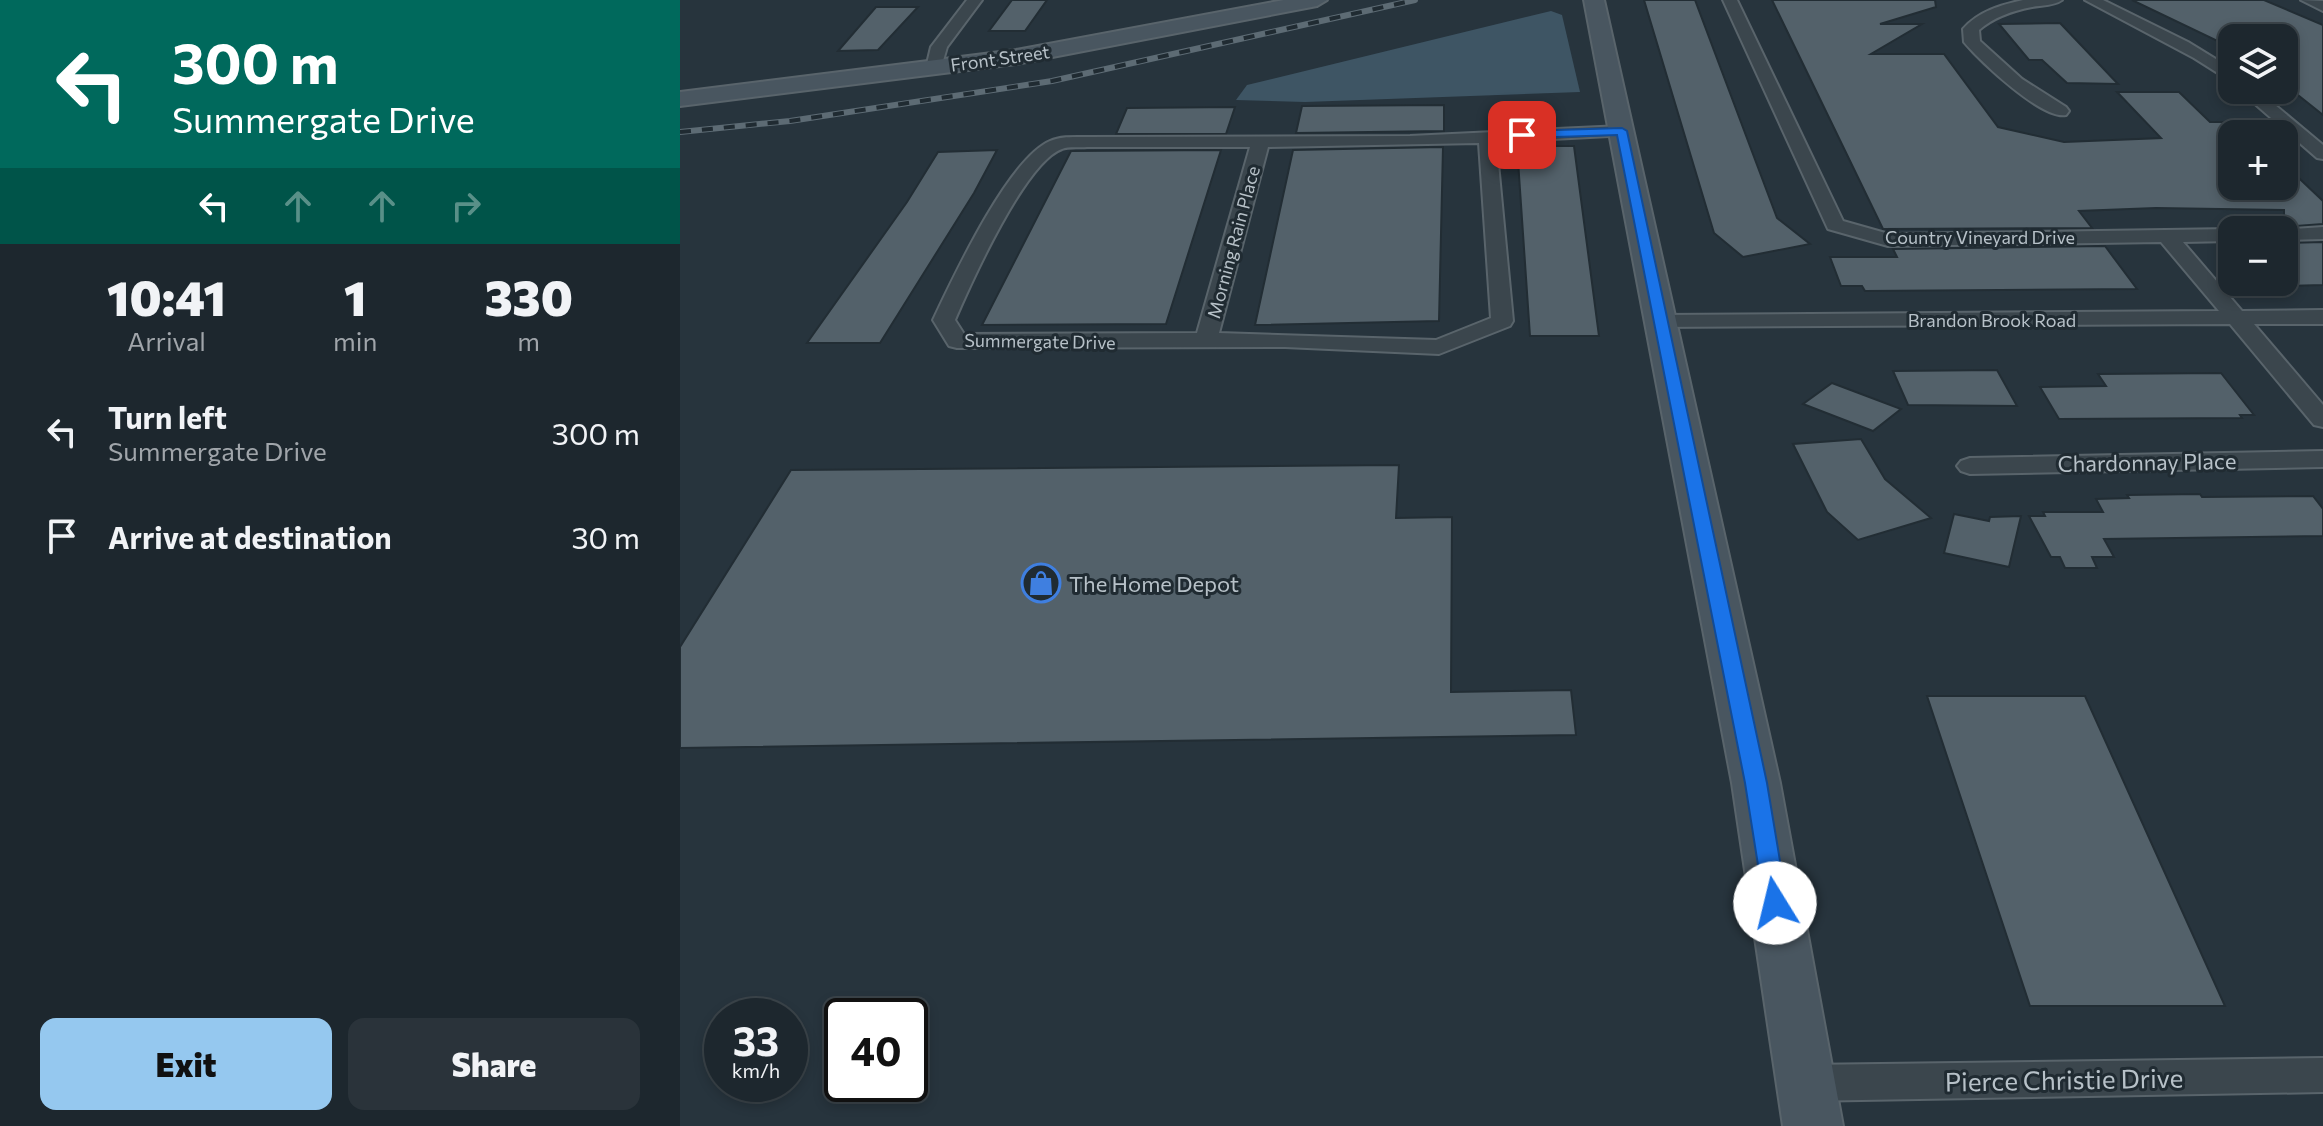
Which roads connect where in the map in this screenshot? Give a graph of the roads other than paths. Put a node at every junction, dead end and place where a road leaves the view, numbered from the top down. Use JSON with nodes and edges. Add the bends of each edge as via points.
{"nodes":[{"id":1,"x":975,"y":0,"type":"edge"},
{"id":2,"x":1317,"y":0,"type":"edge"},
{"id":3,"x":1594,"y":0,"type":"edge"},
{"id":4,"x":1730,"y":0,"type":"edge"},
{"id":5,"x":2055,"y":0,"type":"edge"},
{"id":6,"x":2092,"y":0,"type":"edge"},
{"id":7,"x":2308,"y":0,"type":"edge"},
{"id":8,"x":2323,"y":7,"type":"edge"},
{"id":9,"x":2218,"y":66,"type":"edge"},
{"id":10,"x":934,"y":68,"type":"junction"},
{"id":11,"x":680,"y":99,"type":"edge"},
{"id":12,"x":2264,"y":104,"type":"edge"},
{"id":13,"x":2060,"y":111,"type":"dead end"},
{"id":14,"x":1622,"y":131,"type":"junction"},
{"id":15,"x":1487,"y":137,"type":"junction"},
{"id":16,"x":1260,"y":142,"type":"junction"},
{"id":17,"x":2323,"y":154,"type":"edge"},
{"id":18,"x":2323,"y":233,"type":"edge"},
{"id":19,"x":2298,"y":234,"type":"edge"},
{"id":20,"x":2218,"y":235,"type":"edge"},
{"id":21,"x":2167,"y":236,"type":"junction"},
{"id":22,"x":2323,"y":317,"type":"edge"},
{"id":23,"x":2236,"y":318,"type":"junction"},
{"id":24,"x":1662,"y":322,"type":"junction"},
{"id":25,"x":1206,"y":341,"type":"junction"},
{"id":26,"x":2323,"y":420,"type":"edge"},
{"id":27,"x":2323,"y":459,"type":"edge"},
{"id":28,"x":1970,"y":466,"type":"dead end"},
{"id":29,"x":2323,"y":1075,"type":"edge"},
{"id":30,"x":1804,"y":1083,"type":"junction"},
{"id":31,"x":1813,"y":1126,"type":"edge"}],
"edges":[{"from":1,"to":10,"type":"street","via":[[939,47]]},
{"from":2,"to":10,"type":"street","name":"Front Street"},
{"from":3,"to":14,"type":"street"},
{"from":4,"to":21,"type":"street","name":"Country Vineyard Drive","via":[[1835,225],[1888,240]]},
{"from":5,"to":13,"type":"street","via":[[1983,17],[1971,29],[1972,42],[2005,73]]},
{"from":6,"to":9,"type":"street"},
{"from":7,"to":8,"type":"street"},
{"from":10,"to":11,"type":"street","name":"Front Street"},
{"from":12,"to":17,"type":"street"},
{"from":14,"to":15,"type":"street","name":"Summergate Drive"},
{"from":14,"to":24,"type":"street"},
{"from":15,"to":16,"type":"street","name":"Summergate Drive"},
{"from":15,"to":25,"type":"street","name":"Summergate Drive","via":[[1502,321],[1439,347]]},
{"from":16,"to":25,"type":"street","name":"Morning Rain Place"},
{"from":16,"to":25,"type":"street","name":"Summergate Drive","via":[[1055,145],[1023,176],[963,274],[944,320],[957,341]]},
{"from":18,"to":19,"type":"street"},
{"from":20,"to":21,"type":"street","name":"Country Vineyard Drive"},
{"from":21,"to":23,"type":"street"},
{"from":22,"to":23,"type":"street","name":"Brandon Brook Road"},
{"from":23,"to":24,"type":"street","name":"Brandon Brook Road"},
{"from":23,"to":26,"type":"street"},
{"from":24,"to":30,"type":"street","via":[[1756,783]]},
{"from":27,"to":28,"type":"street","name":"Chardonnay Place"},
{"from":29,"to":30,"type":"street","name":"Pierce Christie Drive"},
{"from":30,"to":31,"type":"street"}]}
